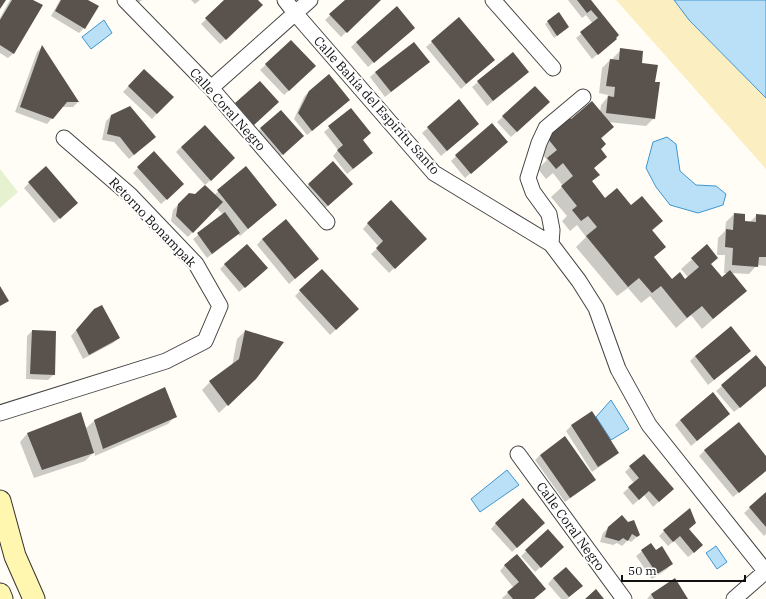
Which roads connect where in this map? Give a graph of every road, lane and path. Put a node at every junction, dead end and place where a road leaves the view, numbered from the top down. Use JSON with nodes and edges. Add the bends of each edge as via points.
{"nodes":[{"id":1,"x":125,"y":0,"type":"edge"},
{"id":2,"x":285,"y":0,"type":"edge"},
{"id":3,"x":310,"y":0,"type":"edge"},
{"id":4,"x":493,"y":0,"type":"edge"},
{"id":5,"x":295,"y":13,"type":"junction"},
{"id":6,"x":553,"y":68,"type":"dead end"},
{"id":7,"x":211,"y":88,"type":"junction"},
{"id":8,"x":583,"y":97,"type":"dead end"},
{"id":9,"x":64,"y":138,"type":"dead end"},
{"id":10,"x":327,"y":222,"type":"dead end"},
{"id":11,"x":550,"y":244,"type":"junction"},
{"id":12,"x":0,"y":413,"type":"edge"},
{"id":13,"x":518,"y":454,"type":"dead end"},
{"id":14,"x":0,"y":505,"type":"edge"},
{"id":15,"x":766,"y":572,"type":"edge"},
{"id":16,"x":0,"y":594,"type":"edge"},
{"id":17,"x":2,"y":599,"type":"edge"},
{"id":18,"x":34,"y":599,"type":"edge"},
{"id":19,"x":624,"y":599,"type":"edge"},
{"id":20,"x":734,"y":599,"type":"edge"}],
"edges":[{"from":1,"to":7,"type":"street","name":"Calle Coral Negro"},
{"from":2,"to":5,"type":"street","name":"Calle Bahía del Espiritu Santo"},
{"from":3,"to":5,"type":"street"},
{"from":4,"to":6,"type":"street"},
{"from":5,"to":7,"type":"street"},
{"from":5,"to":11,"type":"street","name":"Calle Bahía del Espiritu Santo","via":[[434,173]]},
{"from":7,"to":10,"type":"street","name":"Calle Coral Negro"},
{"from":8,"to":11,"type":"street","via":[[546,128],[528,178],[533,192],[549,214],[552,230]]},
{"from":9,"to":12,"type":"street","name":"Retorno Bonampak","via":[[130,195],[196,264],[220,306],[206,340],[166,361]]},
{"from":11,"to":15,"type":"street","name":"Calle Bahía del Espiritu Santo","via":[[596,308],[618,369],[648,425]]},
{"from":13,"to":19,"type":"street","name":"Calle Coral Negro"},
{"from":14,"to":18,"type":"main road","via":[[15,556]]},
{"from":15,"to":20,"type":"street"},
{"from":16,"to":17,"type":"main road"}]}
